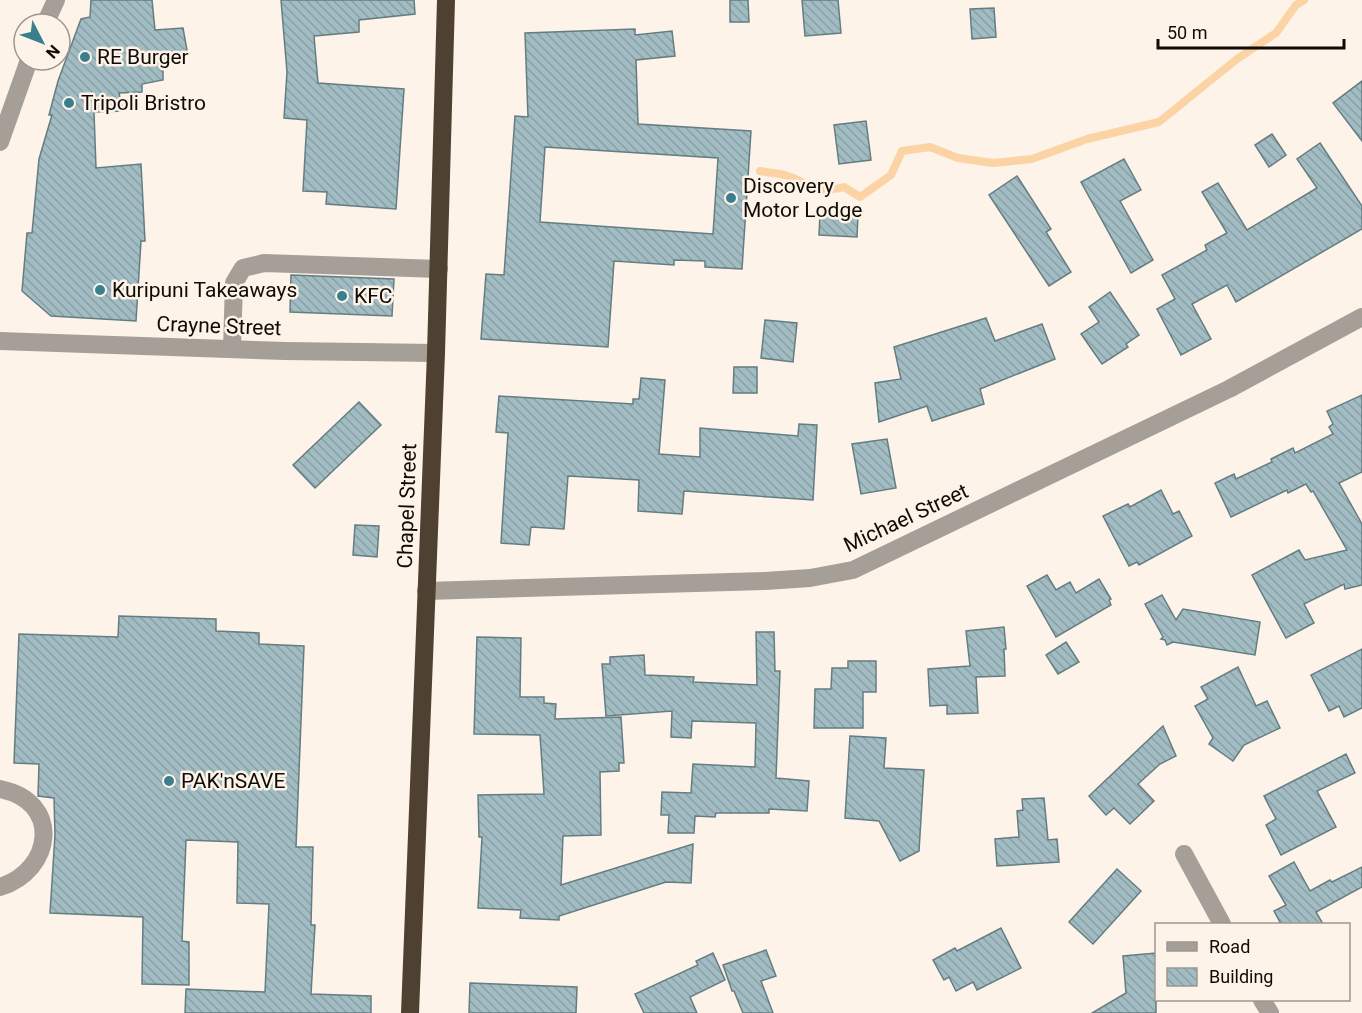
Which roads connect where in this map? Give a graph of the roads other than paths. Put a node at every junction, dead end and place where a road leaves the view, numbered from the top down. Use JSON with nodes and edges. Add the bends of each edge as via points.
{"nodes":[{"id":1,"x":446,"y":0,"type":"edge"},
{"id":2,"x":25,"y":72,"type":"edge"},
{"id":3,"x":0,"y":142,"type":"edge"},
{"id":4,"x":439,"y":268,"type":"junction"},
{"id":5,"x":1362,"y":317,"type":"edge"},
{"id":6,"x":0,"y":341,"type":"edge"},
{"id":7,"x":232,"y":348,"type":"junction"},
{"id":8,"x":436,"y":353,"type":"junction"},
{"id":9,"x":426,"y":591,"type":"junction"},
{"id":10,"x":0,"y":789,"type":"edge"},
{"id":11,"x":1184,"y":854,"type":"dead end"},
{"id":12,"x":0,"y":887,"type":"edge"},
{"id":13,"x":1221,"y":923,"type":"edge"},
{"id":14,"x":410,"y":1013,"type":"edge"}],
"edges":[{"from":1,"to":4,"type":"highway","name":"Chapel Street"},
{"from":2,"to":3,"type":"street"},
{"from":4,"to":7,"type":"street","via":[[264,263],[243,268],[234,283]]},
{"from":4,"to":8,"type":"highway","name":"Chapel Street"},
{"from":5,"to":9,"type":"street","name":"Michael Street","via":[[1229,389],[853,570],[765,581]]},
{"from":6,"to":7,"type":"street","name":"Crayne Street"},
{"from":7,"to":8,"type":"street","name":"Crayne Street"},
{"from":8,"to":9,"type":"highway","name":"Chapel Street"},
{"from":9,"to":14,"type":"highway","name":"Chapel Street"},
{"from":10,"to":12,"type":"street","via":[[22,796],[33,805],[43,824],[43,848],[31,866]]},
{"from":11,"to":13,"type":"street"}]}
